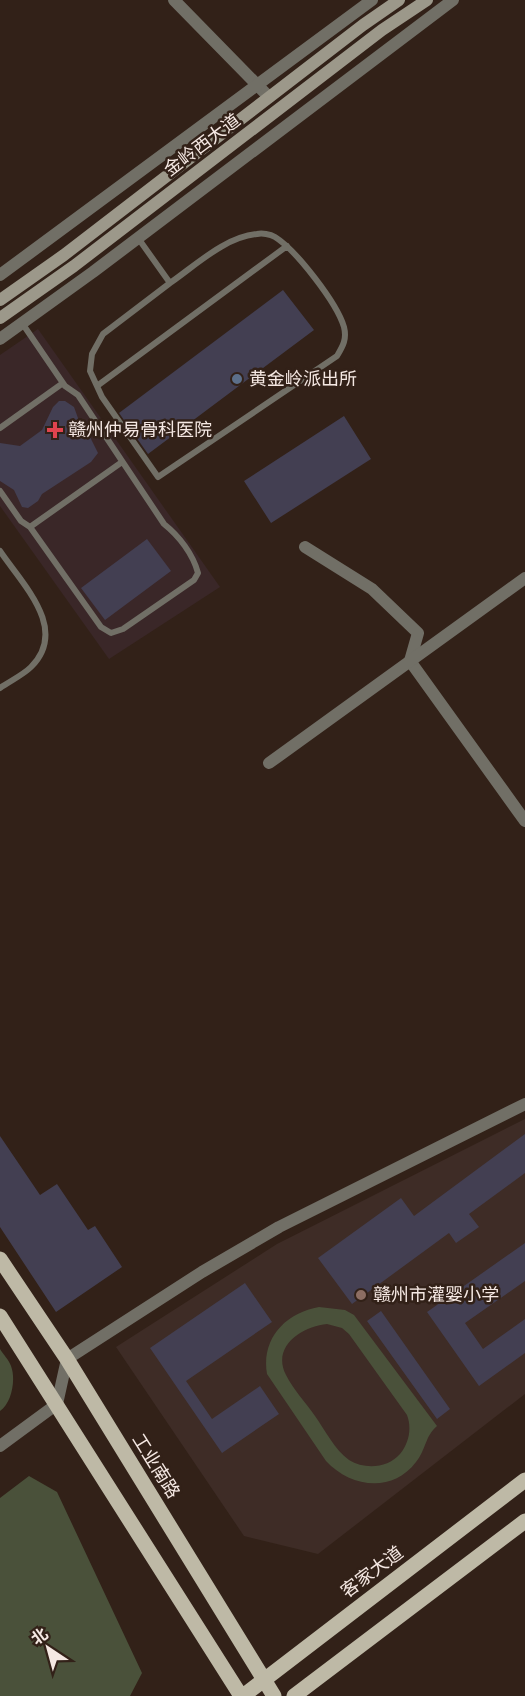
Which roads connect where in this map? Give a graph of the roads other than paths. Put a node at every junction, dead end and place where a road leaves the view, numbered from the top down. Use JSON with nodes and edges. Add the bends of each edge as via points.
{"nodes":[{"id":1,"x":174,"y":0,"type":"edge"},
{"id":2,"x":372,"y":0,"type":"edge"},
{"id":3,"x":399,"y":0,"type":"edge"},
{"id":4,"x":427,"y":0,"type":"edge"},
{"id":5,"x":453,"y":0,"type":"edge"},
{"id":6,"x":257,"y":85,"type":"junction"},
{"id":7,"x":269,"y":97,"type":"junction"},
{"id":8,"x":138,"y":238,"type":"junction"},
{"id":9,"x":286,"y":246,"type":"junction"},
{"id":10,"x":0,"y":275,"type":"edge"},
{"id":11,"x":170,"y":283,"type":"junction"},
{"id":12,"x":0,"y":300,"type":"edge"},
{"id":13,"x":0,"y":318,"type":"edge"},
{"id":14,"x":22,"y":323,"type":"junction"},
{"id":15,"x":0,"y":339,"type":"edge"},
{"id":16,"x":63,"y":383,"type":"junction"},
{"id":17,"x":97,"y":386,"type":"junction"},
{"id":18,"x":0,"y":428,"type":"edge"},
{"id":19,"x":122,"y":462,"type":"junction"},
{"id":20,"x":0,"y":491,"type":"edge"},
{"id":21,"x":30,"y":527,"type":"junction"},
{"id":22,"x":304,"y":547,"type":"dead end"},
{"id":23,"x":0,"y":551,"type":"edge"},
{"id":24,"x":525,"y":578,"type":"edge"},
{"id":25,"x":410,"y":661,"type":"junction"},
{"id":26,"x":0,"y":688,"type":"edge"},
{"id":27,"x":269,"y":763,"type":"dead end"},
{"id":28,"x":525,"y":821,"type":"edge"},
{"id":29,"x":525,"y":1104,"type":"edge"},
{"id":30,"x":0,"y":1259,"type":"edge"},
{"id":31,"x":0,"y":1316,"type":"edge"},
{"id":32,"x":68,"y":1359,"type":"junction"},
{"id":33,"x":57,"y":1404,"type":"junction"},
{"id":34,"x":0,"y":1446,"type":"edge"},
{"id":35,"x":525,"y":1480,"type":"edge"},
{"id":36,"x":525,"y":1521,"type":"edge"},
{"id":37,"x":264,"y":1679,"type":"junction"},
{"id":38,"x":303,"y":1693,"type":"edge"},
{"id":39,"x":242,"y":1696,"type":"edge"},
{"id":40,"x":274,"y":1696,"type":"edge"}],
"edges":[{"from":1,"to":6,"type":"street"},
{"from":2,"to":6,"type":"street"},
{"from":3,"to":7,"type":"main road","name":"金岭西大道"},
{"from":4,"to":13,"type":"main road","name":"金岭西大道"},
{"from":5,"to":8,"type":"street"},
{"from":6,"to":7,"type":"street"},
{"from":6,"to":10,"type":"street"},
{"from":7,"to":12,"type":"main road","name":"金岭西大道"},
{"from":8,"to":11,"type":"lane"},
{"from":8,"to":14,"type":"street"},
{"from":9,"to":11,"type":"lane","via":[[272,235],[240,238]]},
{"from":9,"to":17,"type":"lane"},
{"from":9,"to":17,"type":"lane","via":[[337,311],[345,343],[336,356],[158,477]]},
{"from":11,"to":17,"type":"lane","via":[[103,334],[92,354],[90,371]]},
{"from":14,"to":15,"type":"street"},
{"from":14,"to":16,"type":"lane"},
{"from":16,"to":18,"type":"lane"},
{"from":16,"to":19,"type":"lane","via":[[78,395]]},
{"from":19,"to":21,"type":"lane"},
{"from":19,"to":21,"type":"lane","via":[[195,561],[198,573],[194,580],[123,629],[111,633],[101,627]]},
{"from":20,"to":21,"type":"lane","via":[[21,521]]},
{"from":22,"to":25,"type":"street","via":[[372,589],[418,633]]},
{"from":23,"to":26,"type":"lane","via":[[40,611],[47,631],[46,647],[30,668]]},
{"from":24,"to":25,"type":"street"},
{"from":25,"to":27,"type":"street"},
{"from":25,"to":28,"type":"street"},
{"from":29,"to":32,"type":"street","via":[[279,1227]]},
{"from":30,"to":32,"type":"main road","name":"工业南路"},
{"from":31,"to":33,"type":"main road"},
{"from":32,"to":33,"type":"street"},
{"from":32,"to":37,"type":"main road","name":"工业南路"},
{"from":33,"to":34,"type":"street"},
{"from":33,"to":39,"type":"main road"},
{"from":35,"to":37,"type":"main road","name":"客家大道"},
{"from":36,"to":38,"type":"main road"},
{"from":37,"to":39,"type":"main road","name":"客家大道"},
{"from":37,"to":40,"type":"main road","name":"工业南路"}]}
